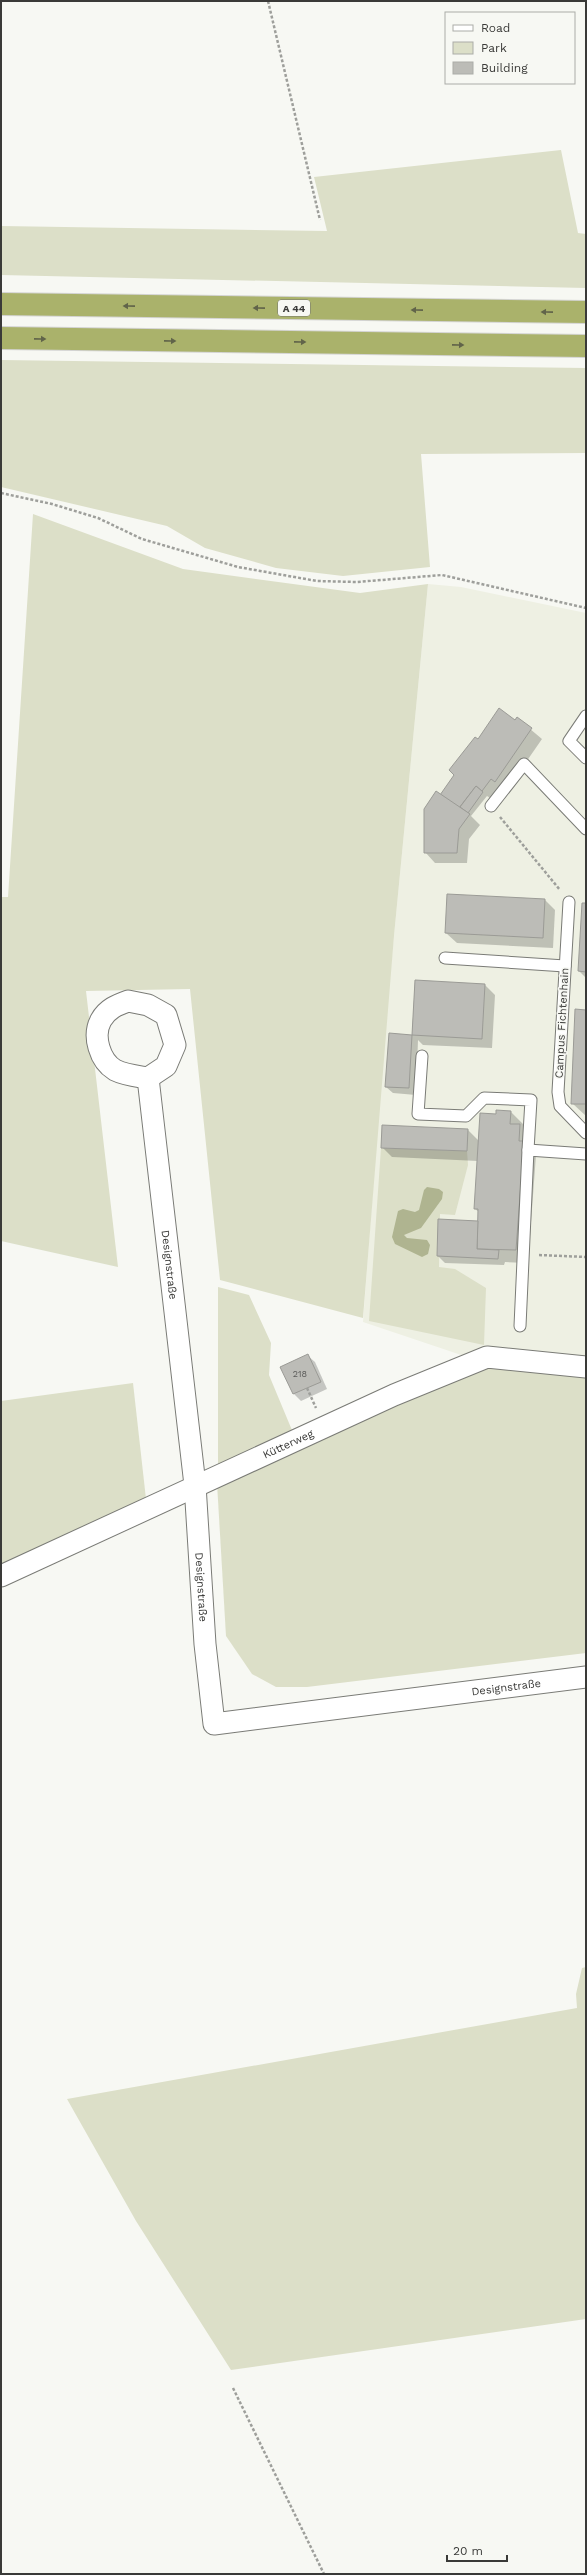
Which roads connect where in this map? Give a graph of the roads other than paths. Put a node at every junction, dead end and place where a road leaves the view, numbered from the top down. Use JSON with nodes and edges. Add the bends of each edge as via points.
{"nodes":[{"id":1,"x":1,"y":304,"type":"edge"},
{"id":2,"x":586,"y":312,"type":"edge"},
{"id":3,"x":1,"y":338,"type":"edge"},
{"id":4,"x":586,"y":346,"type":"edge"},
{"id":5,"x":586,"y":716,"type":"edge"},
{"id":6,"x":586,"y":758,"type":"edge"},
{"id":7,"x":491,"y":806,"type":"road end"},
{"id":8,"x":586,"y":829,"type":"edge"},
{"id":9,"x":569,"y":902,"type":"road end"},
{"id":10,"x":445,"y":958,"type":"dead end"},
{"id":11,"x":565,"y":966,"type":"junction"},
{"id":12,"x":422,"y":1056,"type":"dead end"},
{"id":13,"x":148,"y":1078,"type":"dead end"},
{"id":14,"x":586,"y":1134,"type":"edge"},
{"id":15,"x":528,"y":1150,"type":"junction"},
{"id":16,"x":586,"y":1154,"type":"edge"},
{"id":17,"x":520,"y":1326,"type":"dead end"},
{"id":18,"x":586,"y":1367,"type":"edge"},
{"id":19,"x":195,"y":1485,"type":"junction"},
{"id":20,"x":1,"y":1576,"type":"edge"},
{"id":21,"x":586,"y":1677,"type":"edge"}],
"edges":[{"from":2,"to":1,"type":"highway","number":"A 44","one_way":true},
{"from":3,"to":4,"type":"highway","one_way":true},
{"from":5,"to":6,"type":"lane","via":[[569,741]]},
{"from":7,"to":8,"type":"lane","via":[[524,764]]},
{"from":9,"to":11,"type":"lane","name":"Campus Fichtenhain"},
{"from":10,"to":11,"type":"lane"},
{"from":11,"to":14,"type":"lane","name":"Campus Fichtenhain","via":[[558,1092],[560,1106]]},
{"from":12,"to":15,"type":"lane","via":[[418,1114],[466,1116],[484,1098],[530,1100]]},
{"from":13,"to":19,"type":"street","name":"Designstraße"},
{"from":15,"to":16,"type":"lane"},
{"from":15,"to":17,"type":"lane"},
{"from":18,"to":19,"type":"street","name":"Kütterweg","via":[[487,1357],[394,1395]]},
{"from":19,"to":20,"type":"street","name":"Kütterweg"},
{"from":19,"to":21,"type":"street","name":"Designstraße","via":[[205,1644],[214,1724]]}]}
